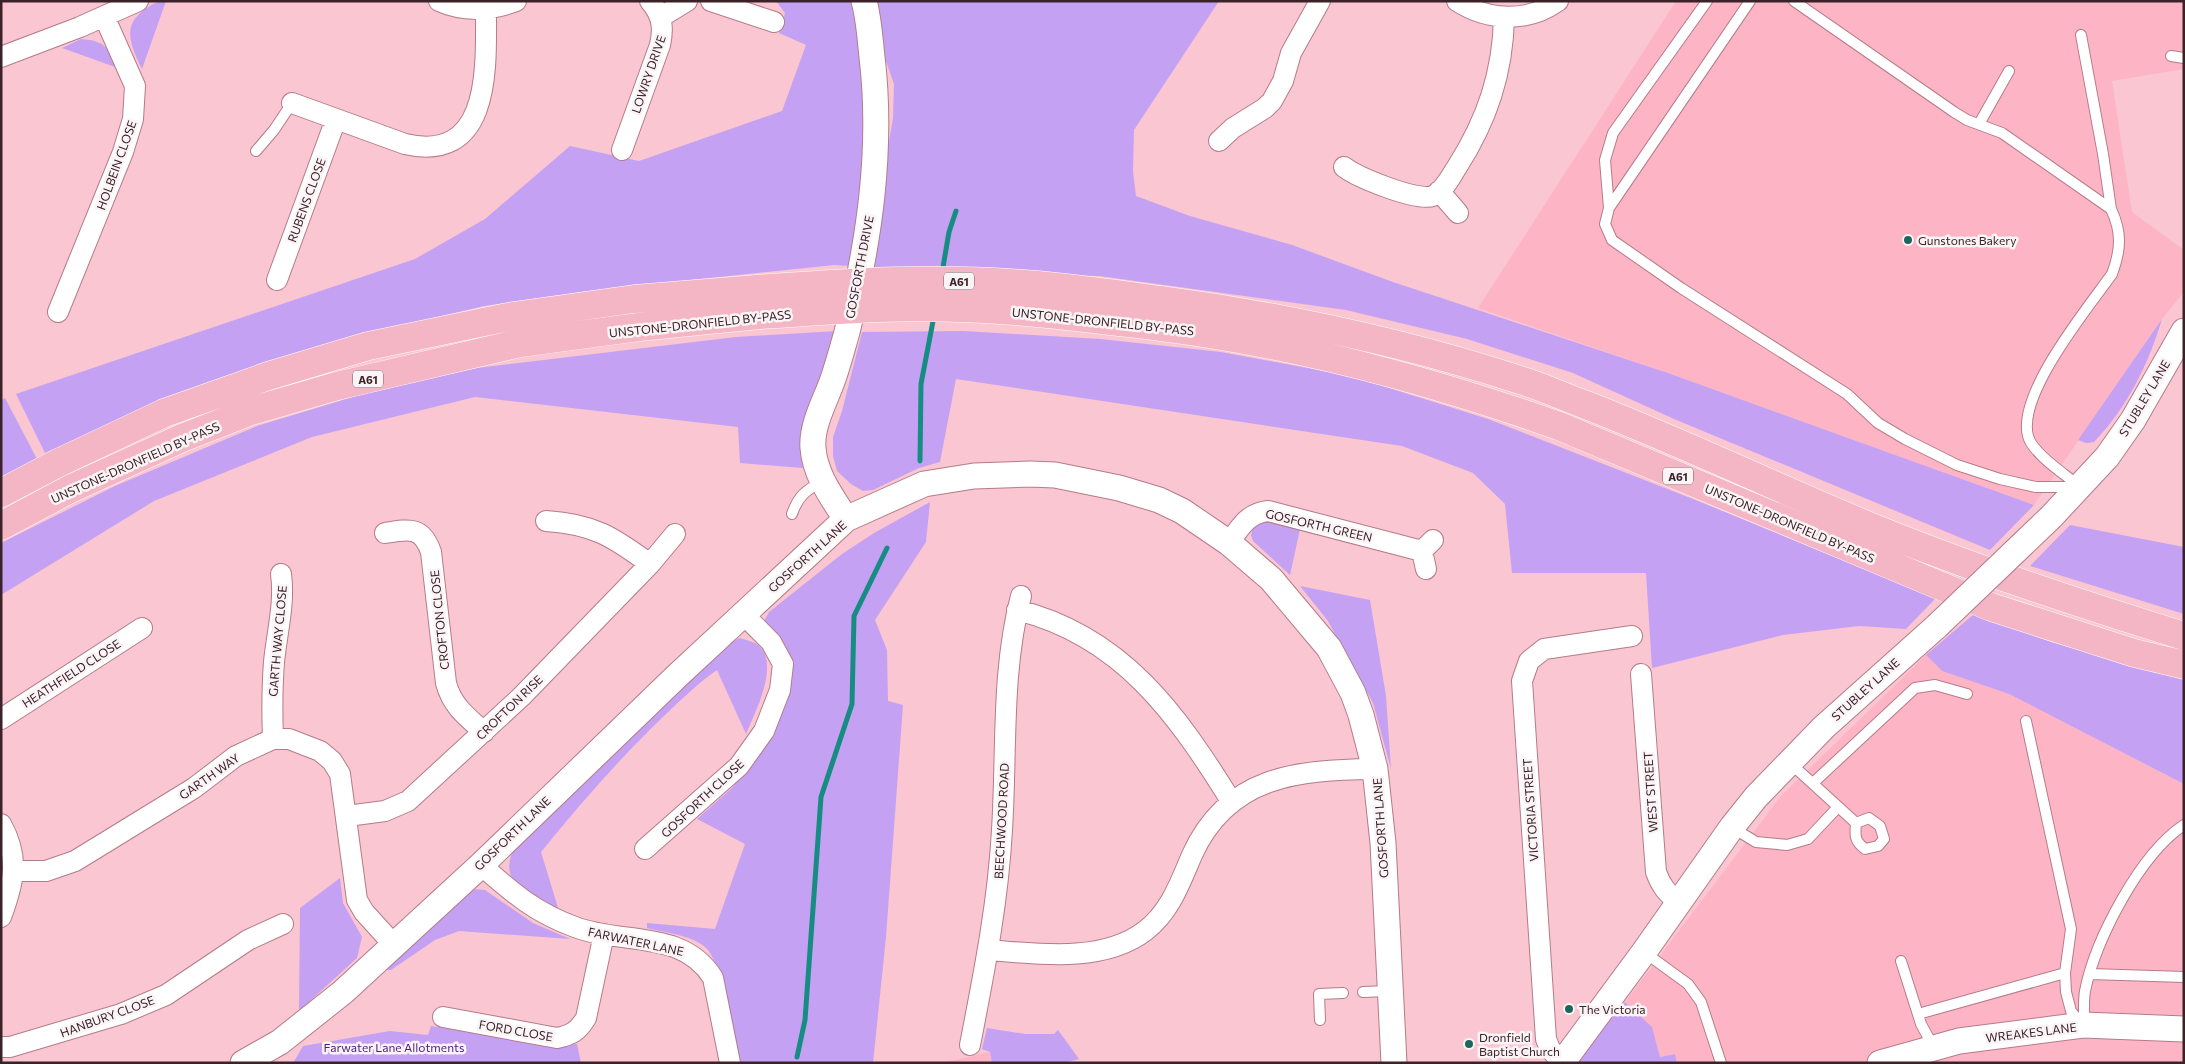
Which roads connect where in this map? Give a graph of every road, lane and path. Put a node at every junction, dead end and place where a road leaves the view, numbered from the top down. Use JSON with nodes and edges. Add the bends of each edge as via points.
{"nodes":[{"id":1,"x":138,"y":1,"type":"edge"},
{"id":2,"x":439,"y":1,"type":"edge"},
{"id":3,"x":516,"y":1,"type":"edge"},
{"id":4,"x":687,"y":1,"type":"edge"},
{"id":5,"x":712,"y":1,"type":"edge"},
{"id":6,"x":864,"y":1,"type":"edge"},
{"id":7,"x":1320,"y":1,"type":"edge"},
{"id":8,"x":1457,"y":1,"type":"edge"},
{"id":9,"x":1558,"y":1,"type":"edge"},
{"id":10,"x":1707,"y":1,"type":"edge"},
{"id":11,"x":1750,"y":1,"type":"edge"},
{"id":12,"x":1794,"y":1,"type":"edge"},
{"id":13,"x":486,"y":9,"type":"junction"},
{"id":14,"x":655,"y":9,"type":"edge"},
{"id":15,"x":764,"y":13,"type":"edge"},
{"id":16,"x":104,"y":16,"type":"junction"},
{"id":17,"x":1504,"y":17,"type":"junction"},
{"id":18,"x":2081,"y":35,"type":"dead end"},
{"id":19,"x":2171,"y":56,"type":"dead end"},
{"id":20,"x":1,"y":57,"type":"edge"},
{"id":21,"x":2184,"y":58,"type":"edge"},
{"id":22,"x":2009,"y":71,"type":"dead end"},
{"id":23,"x":292,"y":103,"type":"joint"},
{"id":24,"x":336,"y":120,"type":"junction"},
{"id":25,"x":1979,"y":124,"type":"junction"},
{"id":26,"x":1219,"y":141,"type":"dead end"},
{"id":27,"x":622,"y":150,"type":"dead end"},
{"id":28,"x":256,"y":151,"type":"dead end"},
{"id":29,"x":1344,"y":167,"type":"dead end"},
{"id":30,"x":1439,"y":192,"type":"junction"},
{"id":31,"x":1609,"y":208,"type":"junction"},
{"id":32,"x":2111,"y":209,"type":"junction"},
{"id":33,"x":1458,"y":213,"type":"dead end"},
{"id":34,"x":277,"y":280,"type":"dead end"},
{"id":35,"x":758,"y":302,"type":"junction"},
{"id":36,"x":58,"y":312,"type":"dead end"},
{"id":37,"x":2184,"y":331,"type":"edge"},
{"id":38,"x":823,"y":481,"type":"junction"},
{"id":39,"x":2080,"y":487,"type":"junction"},
{"id":40,"x":1,"y":492,"type":"edge"},
{"id":41,"x":792,"y":514,"type":"dead end"},
{"id":42,"x":846,"y":519,"type":"junction"},
{"id":43,"x":546,"y":521,"type":"dead end"},
{"id":44,"x":1,"y":526,"type":"edge"},
{"id":45,"x":385,"y":533,"type":"dead end"},
{"id":46,"x":675,"y":534,"type":"dead end"},
{"id":47,"x":1229,"y":543,"type":"junction"},
{"id":48,"x":1427,"y":553,"type":"dead end"},
{"id":49,"x":650,"y":564,"type":"junction"},
{"id":50,"x":281,"y":574,"type":"dead end"},
{"id":51,"x":743,"y":614,"type":"junction"},
{"id":52,"x":142,"y":628,"type":"dead end"},
{"id":53,"x":1632,"y":636,"type":"dead end"},
{"id":54,"x":2184,"y":636,"type":"edge"},
{"id":55,"x":2184,"y":665,"type":"edge"},
{"id":56,"x":1641,"y":674,"type":"dead end"},
{"id":57,"x":1967,"y":694,"type":"dead end"},
{"id":58,"x":1,"y":719,"type":"edge"},
{"id":59,"x":2026,"y":721,"type":"dead end"},
{"id":60,"x":484,"y":732,"type":"junction"},
{"id":61,"x":273,"y":739,"type":"junction"},
{"id":62,"x":1788,"y":762,"type":"junction"},
{"id":63,"x":1375,"y":768,"type":"junction"},
{"id":64,"x":1813,"y":784,"type":"junction"},
{"id":65,"x":1231,"y":801,"type":"junction"},
{"id":66,"x":1838,"y":807,"type":"junction"},
{"id":67,"x":347,"y":816,"type":"junction"},
{"id":68,"x":1856,"y":823,"type":"dead end"},
{"id":69,"x":1,"y":824,"type":"edge"},
{"id":70,"x":2184,"y":825,"type":"edge"},
{"id":71,"x":1732,"y":827,"type":"junction"},
{"id":72,"x":646,"y":849,"type":"dead end"},
{"id":73,"x":481,"y":865,"type":"junction"},
{"id":74,"x":14,"y":871,"type":"junction"},
{"id":75,"x":1678,"y":902,"type":"junction"},
{"id":76,"x":1,"y":917,"type":"edge"},
{"id":77,"x":283,"y":924,"type":"dead end"},
{"id":78,"x":604,"y":934,"type":"junction"},
{"id":79,"x":394,"y":945,"type":"junction"},
{"id":80,"x":989,"y":950,"type":"junction"},
{"id":81,"x":1644,"y":952,"type":"junction"},
{"id":82,"x":1900,"y":961,"type":"dead end"},
{"id":83,"x":2065,"y":973,"type":"junction"},
{"id":84,"x":2090,"y":974,"type":"junction"},
{"id":85,"x":2184,"y":977,"type":"edge"},
{"id":86,"x":1389,"y":991,"type":"junction"},
{"id":87,"x":1363,"y":992,"type":"dead end"},
{"id":88,"x":1343,"y":993,"type":"dead end"},
{"id":89,"x":1918,"y":1014,"type":"junction"},
{"id":90,"x":443,"y":1017,"type":"dead end"},
{"id":91,"x":1320,"y":1020,"type":"dead end"},
{"id":92,"x":2083,"y":1025,"type":"junction"},
{"id":93,"x":2184,"y":1029,"type":"edge"},
{"id":94,"x":970,"y":1045,"type":"dead end"},
{"id":95,"x":1,"y":1046,"type":"edge"},
{"id":96,"x":1934,"y":1048,"type":"junction"},
{"id":97,"x":249,"y":1062,"type":"edge"},
{"id":98,"x":1562,"y":1062,"type":"edge"},
{"id":99,"x":730,"y":1063,"type":"edge"},
{"id":100,"x":1394,"y":1063,"type":"edge"},
{"id":101,"x":1721,"y":1063,"type":"edge"},
{"id":102,"x":1880,"y":1063,"type":"edge"}],
"edges":[{"from":1,"to":16,"type":"street"},
{"from":2,"to":13,"type":"street","via":[[464,9]]},
{"from":3,"to":13,"type":"street"},
{"from":4,"to":14,"type":"street"},
{"from":5,"to":15,"type":"street"},
{"from":6,"to":38,"type":"street","name":"GOSFORTH DRIVE","via":[[876,93],[877,150],[866,240],[847,331],[816,427],[815,462]]},
{"from":7,"to":26,"type":"street","via":[[1291,53],[1276,96],[1265,108],[1232,128]]},
{"from":8,"to":17,"type":"street","via":[[1481,12]]},
{"from":9,"to":17,"type":"street","via":[[1535,14]]},
{"from":10,"to":31,"type":"lane","via":[[1613,132],[1604,160]]},
{"from":11,"to":31,"type":"lane"},
{"from":12,"to":25,"type":"lane","via":[[1954,112]]},
{"from":13,"to":24,"type":"street","via":[[482,98],[476,114],[455,139],[439,146],[420,148]]},
{"from":14,"to":27,"type":"street","name":"LOWRY DRIVE","via":[[663,30],[660,45]]},
{"from":16,"to":20,"type":"street"},
{"from":16,"to":36,"type":"street","name":"HOLBEIN CLOSE","via":[[135,86],[133,119],[100,211]]},
{"from":17,"to":30,"type":"street","via":[[1504,48],[1491,102],[1464,156]]},
{"from":18,"to":32,"type":"lane"},
{"from":19,"to":21,"type":"lane"},
{"from":22,"to":25,"type":"lane"},
{"from":23,"to":24,"type":"street"},
{"from":23,"to":28,"type":"lane"},
{"from":24,"to":34,"type":"street","name":"RUBENS CLOSE"},
{"from":25,"to":32,"type":"lane","via":[[2002,133]]},
{"from":29,"to":30,"type":"street","via":[[1380,185],[1412,194],[1424,197]]},
{"from":30,"to":33,"type":"street"},
{"from":31,"to":39,"type":"lane","via":[[1605,224],[1612,240],[1847,394],[1878,423],[1905,439],[1957,465],[2000,479],[2036,487]]},
{"from":32,"to":39,"type":"lane","via":[[2118,224],[2119,242],[2112,274],[2036,386],[2026,417],[2028,438],[2043,457]]},
{"from":35,"to":40,"type":"highway","name":"UNSTONE-DRONFIELD BY-PASS","number":"A61","via":[[634,298],[512,316],[368,346],[268,376],[164,413]]},
{"from":35,"to":44,"type":"highway","name":"UNSTONE-DRONFIELD BY-PASS","number":"A61","via":[[639,327],[520,344],[337,386],[251,411],[182,438],[70,489]]},
{"from":35,"to":54,"type":"highway","name":"UNSTONE-DRONFIELD BY-PASS","number":"A61","bridge":true,"via":[[846,283],[962,281],[1074,288],[1275,317],[1338,330],[1522,380],[1661,434],[1953,559]]},
{"from":35,"to":55,"type":"highway","name":"UNSTONE-DRONFIELD BY-PASS","number":"A61","bridge":true,"via":[[1046,313],[1219,334],[1321,354],[1486,400],[1559,426],[1991,607],[2134,653]]},
{"from":37,"to":39,"type":"street","name":"STUBLEY LANE","via":[[2133,420],[2107,457]]},
{"from":38,"to":41,"type":"lane","via":[[801,495]]},
{"from":38,"to":42,"type":"street","name":"GOSFORTH DRIVE"},
{"from":39,"to":62,"type":"street","name":"STUBLEY LANE","bridge":true,"via":[[1937,626]]},
{"from":42,"to":47,"type":"street","name":"GOSFORTH LANE","via":[[905,492],[941,480],[1046,475],[1119,488],[1159,500],[1204,524]]},
{"from":42,"to":51,"type":"street","name":"GOSFORTH LANE"},
{"from":43,"to":49,"type":"street","via":[[580,526],[612,536]]},
{"from":45,"to":60,"type":"street","name":"CROFTON CLOSE","via":[[415,531],[428,542],[448,690],[458,709]]},
{"from":46,"to":49,"type":"street","name":"CROFTON RISE"},
{"from":47,"to":48,"type":"street","name":"GOSFORTH GREEN","via":[[1248,518],[1256,512],[1268,511]]},
{"from":47,"to":63,"type":"street","name":"GOSFORTH LANE","via":[[1271,579],[1329,648],[1353,693]]},
{"from":49,"to":60,"type":"street","name":"CROFTON RISE"},
{"from":50,"to":61,"type":"street","name":"GARTH WAY CLOSE","via":[[283,600],[274,662]]},
{"from":51,"to":72,"type":"street","name":"GOSFORTH CLOSE","via":[[771,642],[783,664],[780,690],[764,731],[739,766]]},
{"from":51,"to":73,"type":"street","name":"GOSFORTH LANE"},
{"from":52,"to":58,"type":"street","name":"HEATHFIELD CLOSE"},
{"from":53,"to":98,"type":"street","name":"VICTORIA STREET","via":[[1544,649],[1529,660],[1522,682],[1545,1031],[1550,1049]]},
{"from":56,"to":75,"type":"street","name":"WEST STREET","via":[[1656,872],[1667,893]]},
{"from":57,"to":64,"type":"lane","via":[[1935,684],[1915,688]]},
{"from":59,"to":83,"type":"lane","via":[[2070,929]]},
{"from":60,"to":67,"type":"street","name":"CROFTON RISE","via":[[408,801],[385,812]]},
{"from":61,"to":67,"type":"street","via":[[304,744],[332,761],[340,774]]},
{"from":61,"to":74,"type":"street","name":"GARTH WAY","via":[[236,756],[194,788],[75,861],[46,871]]},
{"from":62,"to":64,"type":"lane"},
{"from":62,"to":71,"type":"street","name":"STUBLEY LANE"},
{"from":63,"to":65,"type":"street","via":[[1312,770],[1283,776]]},
{"from":63,"to":86,"type":"street","name":"GOSFORTH LANE","via":[[1383,844]]},
{"from":64,"to":66,"type":"lane"},
{"from":65,"to":80,"type":"street","via":[[1199,840],[1162,915],[1144,932],[1118,945],[1084,953]]},
{"from":65,"to":80,"type":"street","name":"BEECHWOOD ROAD","via":[[1168,708],[1125,665],[1079,633],[1019,603],[1011,639],[1002,831]]},
{"from":66,"to":68,"type":"lane"},
{"from":66,"to":71,"type":"lane","via":[[1808,839],[1787,845],[1756,842]]},
{"from":67,"to":79,"type":"street","via":[[357,900]]},
{"from":69,"to":74,"type":"street","via":[[13,852]]},
{"from":70,"to":84,"type":"lane","via":[[2143,864],[2113,918]]},
{"from":71,"to":75,"type":"street","name":"STUBLEY LANE"},
{"from":73,"to":78,"type":"street","name":"FARWATER LANE","via":[[521,900],[547,916]]},
{"from":73,"to":79,"type":"street","name":"GOSFORTH LANE"},
{"from":74,"to":76,"type":"street"},
{"from":75,"to":81,"type":"street","name":"STUBLEY LANE"},
{"from":77,"to":95,"type":"street","name":"HANBURY CLOSE","via":[[248,940],[166,995],[67,1031],[10,1047]]},
{"from":78,"to":90,"type":"street","name":"FORD CLOSE","via":[[589,1011],[579,1029],[569,1036],[557,1038]]},
{"from":78,"to":99,"type":"street","name":"FARWATER LANE","via":[[680,948],[706,967],[713,978]]},
{"from":79,"to":97,"type":"street","name":"GOSFORTH LANE","via":[[304,1025]]},
{"from":80,"to":94,"type":"street","name":"BEECHWOOD ROAD"},
{"from":81,"to":98,"type":"street","name":"STUBLEY LANE"},
{"from":81,"to":101,"type":"lane","via":[[1688,984],[1697,996]]},
{"from":82,"to":89,"type":"lane"},
{"from":83,"to":89,"type":"lane"},
{"from":83,"to":92,"type":"lane","via":[[2071,1010]]},
{"from":84,"to":85,"type":"lane"},
{"from":84,"to":92,"type":"lane","via":[[2085,992]]},
{"from":86,"to":87,"type":"lane"},
{"from":86,"to":100,"type":"street","name":"GOSFORTH LANE"},
{"from":88,"to":91,"type":"lane","via":[[1319,994]]},
{"from":89,"to":96,"type":"lane"},
{"from":92,"to":93,"type":"street","name":"WREAKES LANE"},
{"from":92,"to":96,"type":"street","name":"WREAKES LANE","via":[[1959,1041]]},
{"from":96,"to":102,"type":"street","name":"WREAKES LANE"}]}
